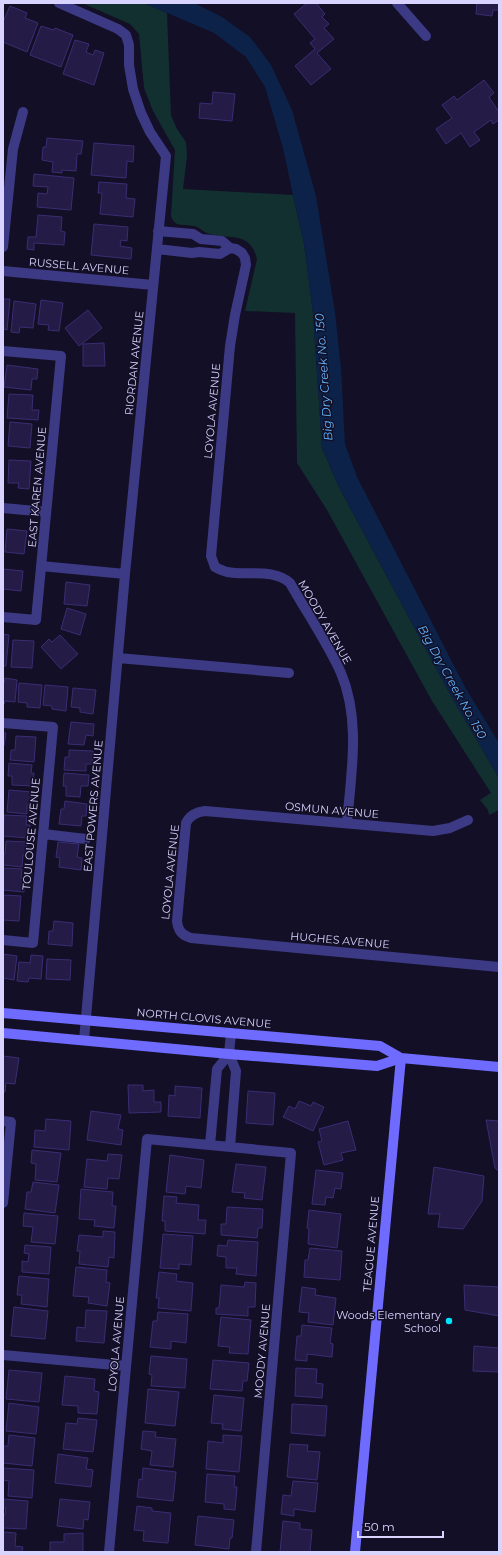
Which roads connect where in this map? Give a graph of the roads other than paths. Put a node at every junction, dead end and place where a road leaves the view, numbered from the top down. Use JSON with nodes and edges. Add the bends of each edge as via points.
{"nodes":[{"id":1,"x":59,"y":3,"type":"edge"},
{"id":2,"x":397,"y":3,"type":"edge"},
{"id":3,"x":426,"y":36,"type":"dead end"},
{"id":4,"x":23,"y":112,"type":"dead end"},
{"id":5,"x":158,"y":231,"type":"junction"},
{"id":6,"x":201,"y":239,"type":"junction"},
{"id":7,"x":3,"y":247,"type":"edge"},
{"id":8,"x":230,"y":248,"type":"junction"},
{"id":9,"x":157,"y":249,"type":"junction"},
{"id":10,"x":200,"y":252,"type":"junction"},
{"id":11,"x":3,"y":271,"type":"edge"},
{"id":12,"x":153,"y":285,"type":"junction"},
{"id":13,"x":3,"y":351,"type":"edge"},
{"id":14,"x":3,"y":508,"type":"edge"},
{"id":15,"x":46,"y":512,"type":"junction"},
{"id":16,"x":41,"y":566,"type":"junction"},
{"id":17,"x":126,"y":574,"type":"junction"},
{"id":18,"x":283,"y":577,"type":"joint"},
{"id":19,"x":3,"y":617,"type":"edge"},
{"id":20,"x":118,"y":658,"type":"junction"},
{"id":21,"x":289,"y":673,"type":"dead end"},
{"id":22,"x":3,"y":723,"type":"edge"},
{"id":23,"x":193,"y":814,"type":"joint"},
{"id":24,"x":468,"y":820,"type":"dead end"},
{"id":25,"x":347,"y":823,"type":"junction"},
{"id":26,"x":43,"y":834,"type":"junction"},
{"id":27,"x":86,"y":839,"type":"dead end"},
{"id":28,"x":180,"y":933,"type":"joint"},
{"id":29,"x":3,"y":940,"type":"edge"},
{"id":30,"x":499,"y":967,"type":"edge"},
{"id":31,"x":3,"y":1013,"type":"edge"},
{"id":32,"x":86,"y":1020,"type":"junction"},
{"id":33,"x":3,"y":1033,"type":"edge"},
{"id":34,"x":231,"y":1033,"type":"junction"},
{"id":35,"x":84,"y":1040,"type":"junction"},
{"id":36,"x":229,"y":1054,"type":"junction"},
{"id":37,"x":401,"y":1058,"type":"junction"},
{"id":38,"x":499,"y":1067,"type":"edge"},
{"id":39,"x":7,"y":1121,"type":"edge"},
{"id":40,"x":210,"y":1145,"type":"junction"},
{"id":41,"x":230,"y":1147,"type":"junction"},
{"id":42,"x":3,"y":1203,"type":"edge"},
{"id":43,"x":3,"y":1355,"type":"edge"},
{"id":44,"x":126,"y":1366,"type":"junction"},
{"id":45,"x":109,"y":1552,"type":"edge"},
{"id":46,"x":256,"y":1552,"type":"edge"},
{"id":47,"x":355,"y":1552,"type":"edge"}],
"edges":[{"from":1,"to":5,"type":"street","name":"RIORDAN AVENUE","via":[[126,35],[133,89],[150,132],[166,156]]},
{"from":2,"to":3,"type":"street"},
{"from":4,"to":7,"type":"street","via":[[13,149]]},
{"from":5,"to":6,"type":"street","via":[[193,234]]},
{"from":5,"to":9,"type":"street","name":"RIORDAN AVENUE"},
{"from":6,"to":8,"type":"street","via":[[222,241]]},
{"from":6,"to":10,"type":"street"},
{"from":8,"to":10,"type":"street","via":[[220,254]]},
{"from":8,"to":18,"type":"street","name":"LOYOLA AVENUE","via":[[242,253],[246,265],[230,346],[211,556],[215,567],[226,572]]},
{"from":9,"to":10,"type":"street"},
{"from":9,"to":12,"type":"street","name":"RIORDAN AVENUE"},
{"from":11,"to":12,"type":"street","name":"RUSSELL AVENUE"},
{"from":12,"to":17,"type":"street","name":"RIORDAN AVENUE"},
{"from":13,"to":15,"type":"street","name":"EAST KAREN AVENUE","via":[[61,356]]},
{"from":14,"to":15,"type":"street"},
{"from":15,"to":16,"type":"street","name":"EAST KAREN AVENUE"},
{"from":16,"to":17,"type":"street"},
{"from":16,"to":19,"type":"street","name":"EAST KAREN AVENUE","via":[[36,620]]},
{"from":17,"to":20,"type":"street","name":"EAST POWERS AVENUE"},
{"from":18,"to":25,"type":"street","name":"MOODY AVENUE","via":[[290,583],[334,660],[346,690],[351,711],[354,750]]},
{"from":20,"to":21,"type":"street"},
{"from":20,"to":32,"type":"street","name":"EAST POWERS AVENUE"},
{"from":22,"to":26,"type":"street","name":"TOULOUSE AVENUE","via":[[53,727]]},
{"from":23,"to":25,"type":"street","name":"OSMUN AVENUE","via":[[205,811]]},
{"from":23,"to":28,"type":"street","name":"LOYOLA AVENUE","via":[[186,823],[177,921]]},
{"from":24,"to":25,"type":"street","name":"OSMUN AVENUE","via":[[450,828],[433,831]]},
{"from":26,"to":27,"type":"street"},
{"from":26,"to":29,"type":"street","name":"TOULOUSE AVENUE","via":[[33,943]]},
{"from":28,"to":30,"type":"street","name":"HUGHES AVENUE","via":[[191,938]]},
{"from":31,"to":32,"type":"main road","name":"NORTH CLOVIS AVENUE"},
{"from":32,"to":34,"type":"main road","name":"NORTH CLOVIS AVENUE"},
{"from":32,"to":35,"type":"street","name":"EAST POWERS AVENUE"},
{"from":33,"to":35,"type":"main road","name":"NORTH CLOVIS AVENUE"},
{"from":34,"to":36,"type":"street"},
{"from":34,"to":37,"type":"main road","name":"NORTH CLOVIS AVENUE","via":[[380,1046]]},
{"from":35,"to":36,"type":"main road","name":"NORTH CLOVIS AVENUE"},
{"from":36,"to":37,"type":"main road","name":"NORTH CLOVIS AVENUE","via":[[377,1066]]},
{"from":36,"to":40,"type":"street","via":[[217,1069]]},
{"from":36,"to":41,"type":"street","via":[[236,1071]]},
{"from":37,"to":38,"type":"main road","name":"NORTH CLOVIS AVENUE"},
{"from":37,"to":47,"type":"main road","name":"TEAGUE AVENUE"},
{"from":39,"to":42,"type":"street"},
{"from":40,"to":41,"type":"street"},
{"from":40,"to":44,"type":"street","name":"LOYOLA AVENUE","via":[[147,1139]]},
{"from":41,"to":46,"type":"street","name":"MOODY AVENUE","via":[[291,1153]]},
{"from":43,"to":44,"type":"street"},
{"from":44,"to":45,"type":"street","name":"LOYOLA AVENUE"}]}
